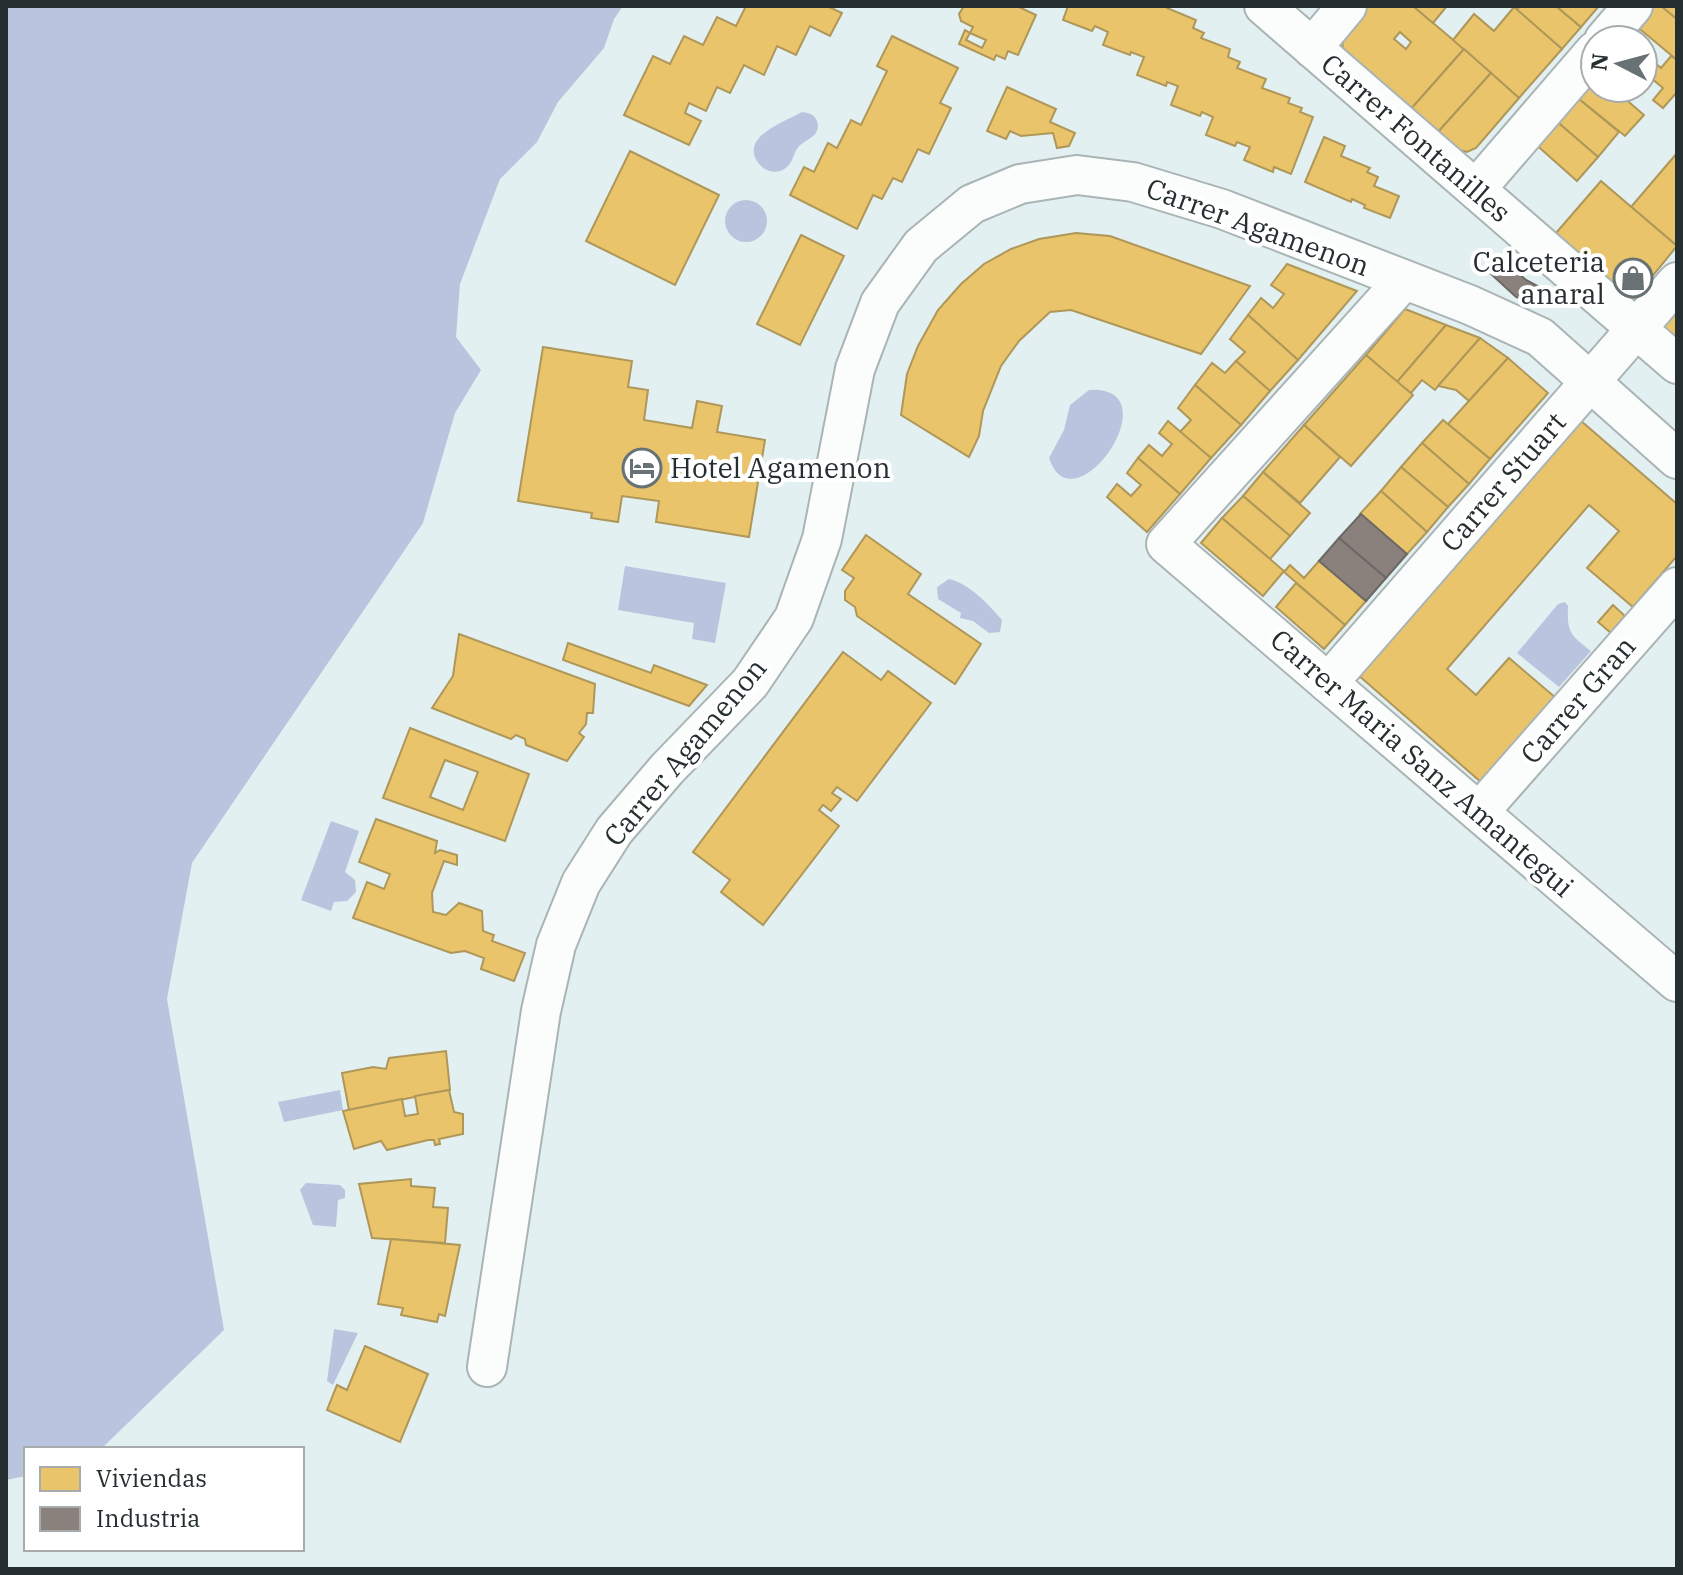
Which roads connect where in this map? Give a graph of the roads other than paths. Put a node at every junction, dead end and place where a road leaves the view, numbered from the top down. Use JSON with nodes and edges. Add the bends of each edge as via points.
{"nodes":[{"id":1,"x":1264,"y":6,"type":"edge"},
{"id":2,"x":1347,"y":6,"type":"edge"},
{"id":3,"x":1633,"y":6,"type":"edge"},
{"id":4,"x":1618,"y":24,"type":"edge"},
{"id":5,"x":1312,"y":48,"type":"junction"},
{"id":6,"x":1579,"y":70,"type":"edge"},
{"id":7,"x":1476,"y":189,"type":"junction"},
{"id":8,"x":1404,"y":280,"type":"junction"},
{"id":9,"x":1677,"y":282,"type":"edge"},
{"id":10,"x":1631,"y":334,"type":"junction"},
{"id":11,"x":1540,"y":337,"type":"junction"},
{"id":12,"x":1677,"y":364,"type":"edge"},
{"id":13,"x":1590,"y":381,"type":"junction"},
{"id":14,"x":1677,"y":459,"type":"edge"},
{"id":15,"x":1677,"y":587,"type":"edge"},
{"id":16,"x":1328,"y":683,"type":"junction"},
{"id":17,"x":1479,"y":812,"type":"junction"},
{"id":18,"x":1677,"y":982,"type":"edge"},
{"id":19,"x":487,"y":1367,"type":"dead end"}],
"edges":[{"from":1,"to":5,"type":"street","name":"Carrer Fontanilles"},
{"from":2,"to":5,"type":"street"},
{"from":3,"to":4,"type":"street"},
{"from":5,"to":7,"type":"street","name":"Carrer Fontanilles"},
{"from":6,"to":7,"type":"street"},
{"from":7,"to":10,"type":"street","name":"Carrer Fontanilles"},
{"from":8,"to":11,"type":"street","name":"Carrer Agamenon"},
{"from":8,"to":16,"type":"street","name":"Carrer Maria Sanz Amantegui","via":[[1166,544]]},
{"from":8,"to":19,"type":"street","name":"Carrer Agamenon","via":[[1222,209],[1133,182],[1077,175],[1020,184],[972,204],[921,246],[880,303],[855,369],[822,539],[794,618],[750,683],[614,831],[581,883],[556,945],[541,1011]]},
{"from":9,"to":10,"type":"street","name":"Carrer Stuart"},
{"from":10,"to":11,"type":"street","name":"Carrer Agamenon"},
{"from":10,"to":12,"type":"street","name":"Carrer Fontanilles"},
{"from":10,"to":13,"type":"street","name":"Carrer Stuart"},
{"from":11,"to":13,"type":"street","name":"Carrer Agamenon"},
{"from":13,"to":14,"type":"street"},
{"from":13,"to":16,"type":"street","name":"Carrer Stuart"},
{"from":15,"to":17,"type":"street","name":"Carrer Gran"},
{"from":16,"to":17,"type":"street","name":"Carrer Maria Sanz Amantegui"},
{"from":17,"to":18,"type":"street","name":"Carrer Maria Sanz Amantegui"}]}
